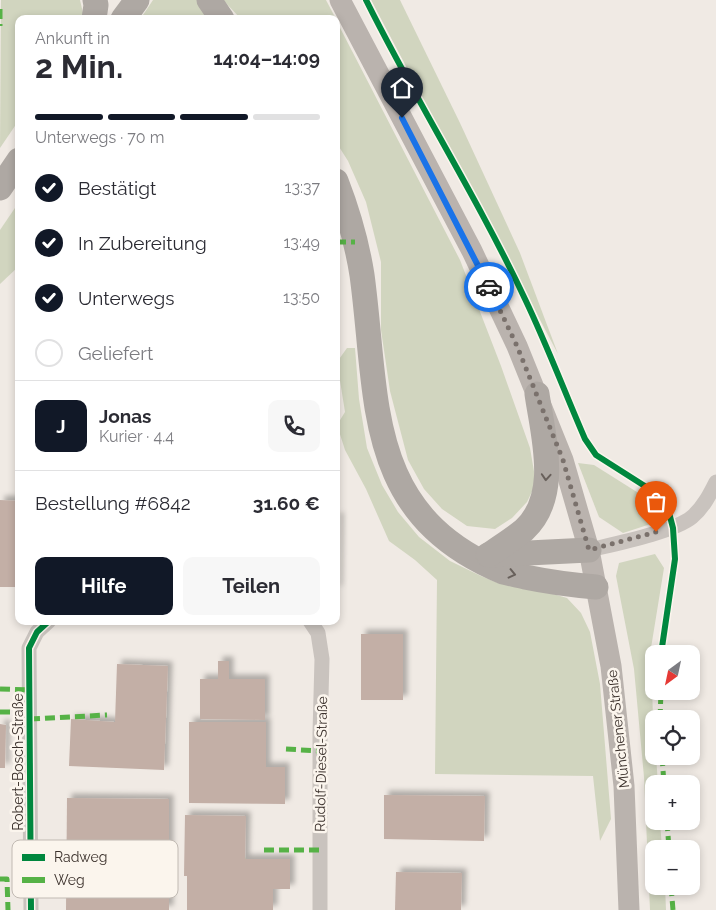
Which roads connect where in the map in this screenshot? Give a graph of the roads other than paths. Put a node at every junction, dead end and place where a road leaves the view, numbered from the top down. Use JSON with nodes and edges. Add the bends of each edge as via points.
{"nodes":[{"id":1,"x":95,"y":0,"type":"edge"},
{"id":2,"x":137,"y":0,"type":"edge"},
{"id":3,"x":209,"y":0,"type":"edge"},
{"id":4,"x":340,"y":0,"type":"edge"},
{"id":5,"x":94,"y":15,"type":"edge"},
{"id":6,"x":125,"y":15,"type":"edge"},
{"id":7,"x":219,"y":15,"type":"edge"},
{"id":8,"x":15,"y":166,"type":"edge"},
{"id":9,"x":0,"y":188,"type":"edge"},
{"id":10,"x":340,"y":192,"type":"edge"},
{"id":11,"x":537,"y":394,"type":"junction"},
{"id":12,"x":716,"y":482,"type":"edge"},
{"id":13,"x":589,"y":550,"type":"junction"},
{"id":14,"x":478,"y":554,"type":"junction"},
{"id":15,"x":596,"y":587,"type":"junction"},
{"id":16,"x":45,"y":625,"type":"edge"},
{"id":17,"x":313,"y":625,"type":"edge"},
{"id":18,"x":30,"y":840,"type":"edge"},
{"id":19,"x":320,"y":910,"type":"edge"},
{"id":20,"x":629,"y":910,"type":"edge"}],
"edges":[{"from":1,"to":5,"type":"highway"},
{"from":2,"to":6,"type":"highway"},
{"from":3,"to":7,"type":"highway"},
{"from":4,"to":11,"type":"main road","name":"Münchener Straße","via":[[472,251]]},
{"from":8,"to":9,"type":"highway"},
{"from":10,"to":14,"type":"highway","via":[[350,218],[362,275],[374,392],[383,439],[393,469],[414,508],[432,528]]},
{"from":11,"to":13,"type":"main road","name":"Münchener Straße","via":[[563,460]]},
{"from":11,"to":14,"type":"highway","one_way":true,"via":[[547,463],[544,495],[525,529]]},
{"from":12,"to":13,"type":"street","via":[[692,517],[673,528]]},
{"from":13,"to":14,"type":"highway"},
{"from":13,"to":15,"type":"main road","name":"Münchener Straße"},
{"from":14,"to":15,"type":"highway","one_way":true,"via":[[504,572]]},
{"from":15,"to":20,"type":"main road","name":"Münchener Straße","via":[[612,666],[624,786]]},
{"from":16,"to":18,"type":"street","name":"Robert-Bosch-Straße","via":[[29,648]]},
{"from":17,"to":19,"type":"street","name":"Rudolf-Diesel-Straße","via":[[318,633],[322,659]]}]}
